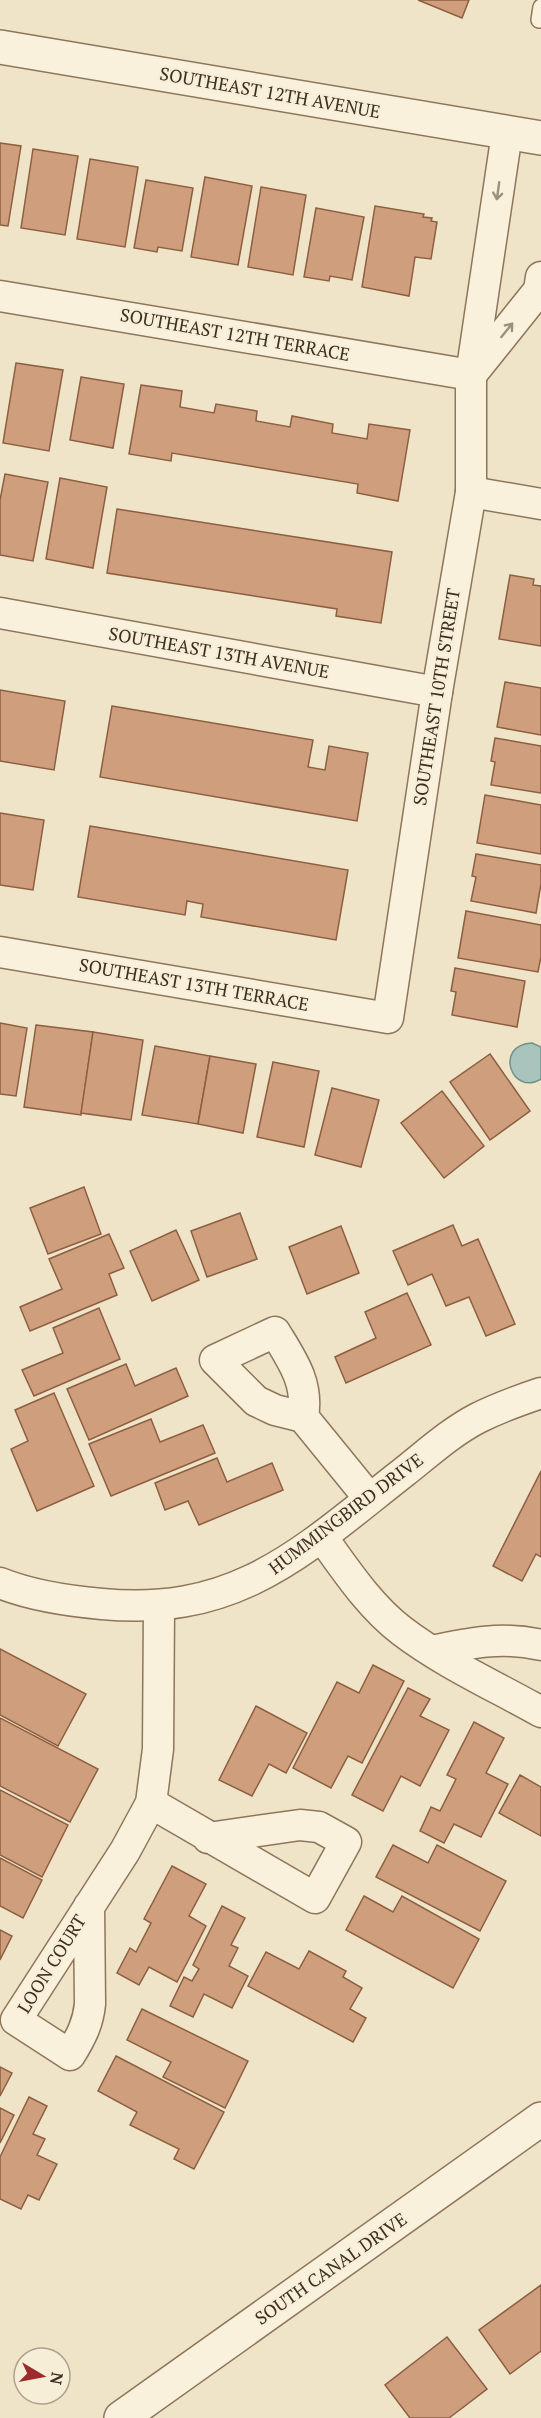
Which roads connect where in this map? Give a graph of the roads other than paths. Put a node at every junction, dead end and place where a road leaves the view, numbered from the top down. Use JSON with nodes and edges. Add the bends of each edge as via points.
{"nodes":[{"id":1,"x":0,"y":47,"type":"edge"},
{"id":2,"x":507,"y":133,"type":"junction"},
{"id":3,"x":541,"y":138,"type":"edge"},
{"id":4,"x":541,"y":277,"type":"edge"},
{"id":5,"x":0,"y":296,"type":"edge"},
{"id":6,"x":471,"y":375,"type":"junction"},
{"id":7,"x":471,"y":492,"type":"junction"},
{"id":8,"x":541,"y":504,"type":"edge"},
{"id":9,"x":0,"y":613,"type":"edge"},
{"id":10,"x":437,"y":692,"type":"junction"},
{"id":11,"x":0,"y":952,"type":"edge"},
{"id":12,"x":388,"y":1018,"type":"joint"},
{"id":13,"x":541,"y":1393,"type":"edge"},
{"id":14,"x":303,"y":1417,"type":"dead end"},
{"id":15,"x":369,"y":1498,"type":"junction"},
{"id":16,"x":322,"y":1537,"type":"junction"},
{"id":17,"x":0,"y":1583,"type":"edge"},
{"id":18,"x":159,"y":1606,"type":"junction"},
{"id":19,"x":541,"y":1645,"type":"edge"},
{"id":20,"x":432,"y":1651,"type":"junction"},
{"id":21,"x":541,"y":1712,"type":"edge"},
{"id":22,"x":151,"y":1803,"type":"junction"},
{"id":23,"x":208,"y":1838,"type":"dead end"},
{"id":24,"x":89,"y":1906,"type":"dead end"},
{"id":25,"x":541,"y":2119,"type":"edge"},
{"id":26,"x":121,"y":2418,"type":"edge"}],
"edges":[{"from":1,"to":2,"type":"street","name":"SOUTHEAST 12TH AVENUE"},
{"from":2,"to":3,"type":"street","name":"SOUTHEAST 12TH AVENUE"},
{"from":2,"to":6,"type":"street","name":"SOUTHEAST 10TH STREET","one_way":true},
{"from":6,"to":4,"type":"street","one_way":true,"via":[[539,290]]},
{"from":5,"to":6,"type":"street","name":"SOUTHEAST 12TH TERRACE"},
{"from":6,"to":7,"type":"street","name":"SOUTHEAST 10TH STREET"},
{"from":7,"to":8,"type":"street"},
{"from":7,"to":10,"type":"street","name":"SOUTHEAST 10TH STREET"},
{"from":9,"to":10,"type":"street","name":"SOUTHEAST 13TH AVENUE"},
{"from":10,"to":12,"type":"street","name":"SOUTHEAST 10TH STREET"},
{"from":11,"to":12,"type":"street","name":"SOUTHEAST 13TH TERRACE"},
{"from":13,"to":15,"type":"street","name":"HUMMINGBIRD DRIVE","via":[[477,1419]]},
{"from":14,"to":15,"type":"street"},
{"from":15,"to":16,"type":"street","name":"HUMMINGBIRD DRIVE"},
{"from":16,"to":18,"type":"street","name":"HUMMINGBIRD DRIVE","via":[[260,1578],[193,1601]]},
{"from":16,"to":20,"type":"street","via":[[373,1603],[401,1630]]},
{"from":17,"to":18,"type":"street","name":"HUMMINGBIRD DRIVE","via":[[73,1602]]},
{"from":18,"to":22,"type":"street","name":"LOON COURT","via":[[158,1749]]},
{"from":19,"to":20,"type":"street","via":[[500,1639]]},
{"from":20,"to":21,"type":"street"},
{"from":22,"to":23,"type":"street"},
{"from":22,"to":24,"type":"street","name":"LOON COURT"},
{"from":25,"to":26,"type":"street","name":"SOUTH CANAL DRIVE"}]}
